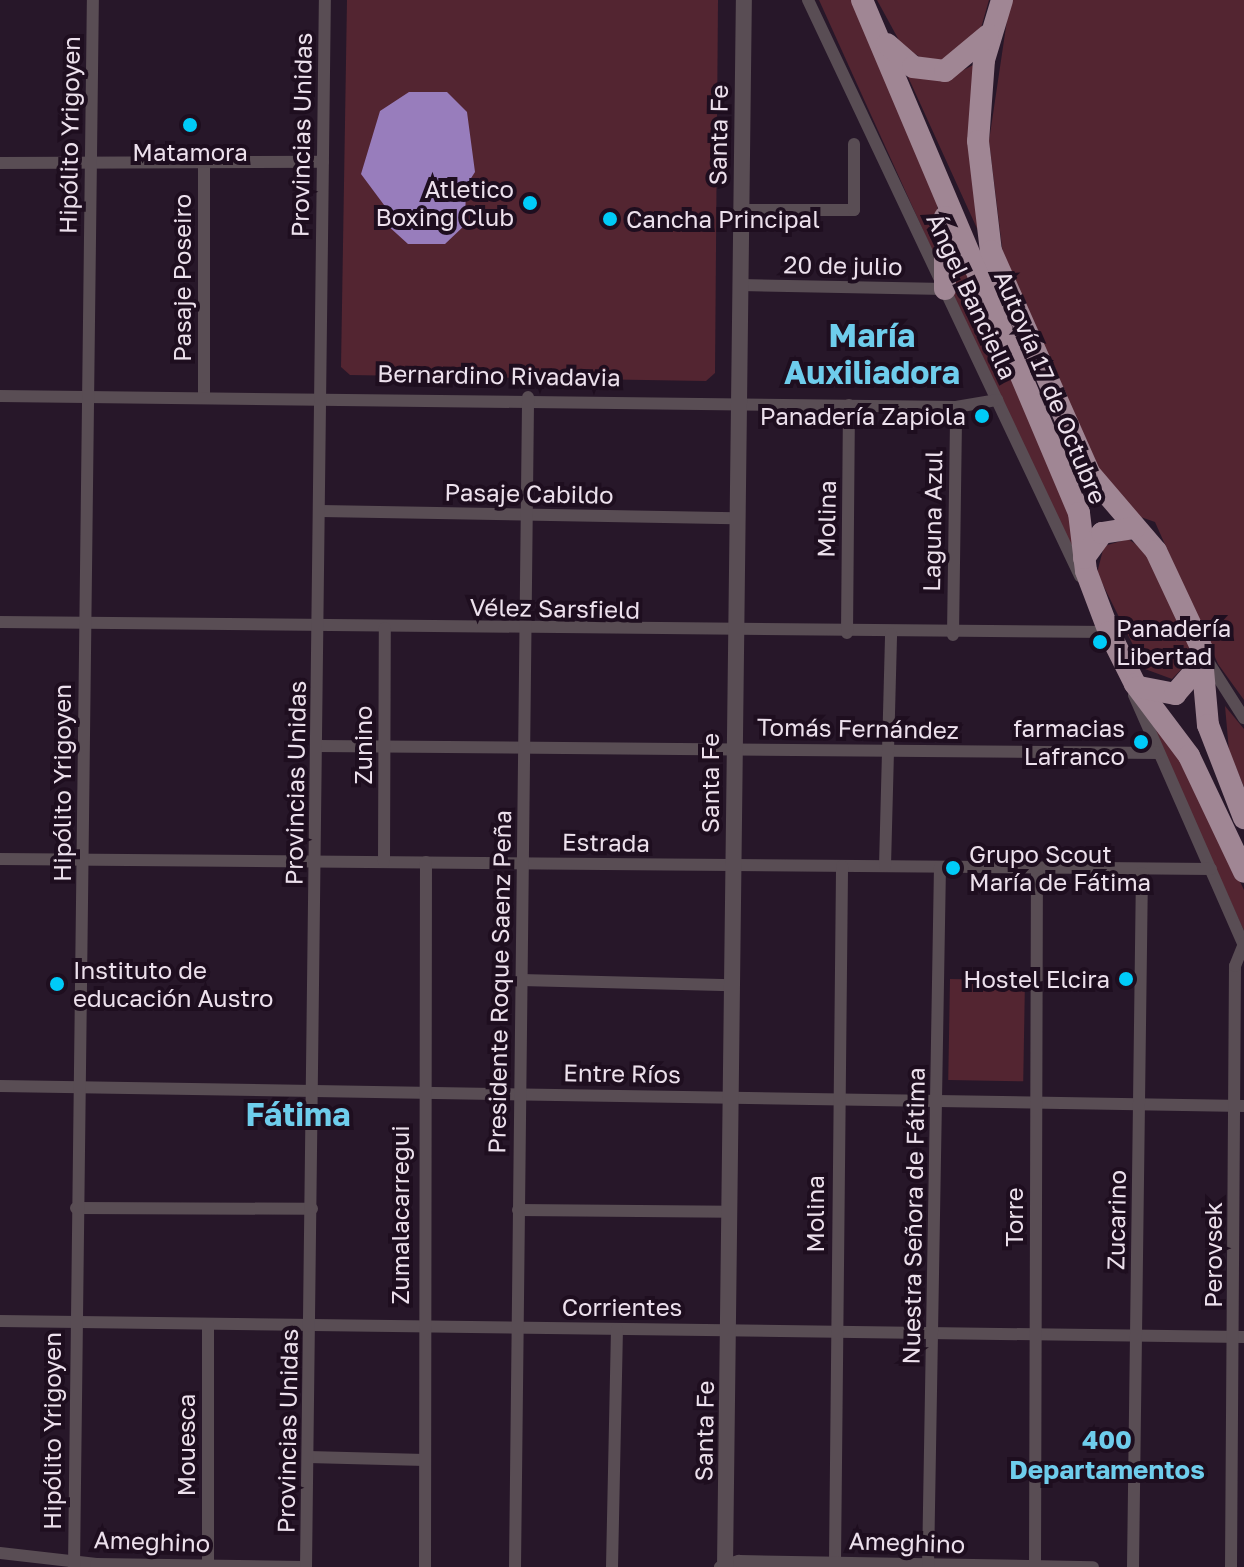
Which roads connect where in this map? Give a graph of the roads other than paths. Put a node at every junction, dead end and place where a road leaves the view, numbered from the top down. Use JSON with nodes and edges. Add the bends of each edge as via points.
{"nodes":[{"id":1,"x":93,"y":0,"type":"edge"},
{"id":2,"x":325,"y":0,"type":"edge"},
{"id":3,"x":744,"y":0,"type":"edge"},
{"id":4,"x":808,"y":0,"type":"edge"},
{"id":5,"x":862,"y":0,"type":"edge"},
{"id":6,"x":1002,"y":0,"type":"edge"},
{"id":7,"x":990,"y":32,"type":"junction"},
{"id":8,"x":881,"y":37,"type":"junction"},
{"id":9,"x":854,"y":144,"type":"dead end"},
{"id":10,"x":323,"y":162,"type":"junction"},
{"id":11,"x":0,"y":163,"type":"edge"},
{"id":12,"x":91,"y":163,"type":"junction"},
{"id":13,"x":204,"y":163,"type":"junction"},
{"id":14,"x":940,"y":184,"type":"junction"},
{"id":15,"x":741,"y":210,"type":"junction"},
{"id":16,"x":740,"y":285,"type":"junction"},
{"id":17,"x":945,"y":289,"type":"junction"},
{"id":18,"x":204,"y":394,"type":"junction"},
{"id":19,"x":322,"y":394,"type":"junction"},
{"id":20,"x":86,"y":395,"type":"junction"},
{"id":21,"x":0,"y":396,"type":"edge"},
{"id":22,"x":528,"y":397,"type":"junction"},
{"id":23,"x":736,"y":400,"type":"junction"},
{"id":24,"x":997,"y":400,"type":"junction"},
{"id":25,"x":849,"y":405,"type":"junction"},
{"id":26,"x":956,"y":407,"type":"junction"},
{"id":27,"x":321,"y":511,"type":"junction"},
{"id":28,"x":527,"y":515,"type":"junction"},
{"id":29,"x":735,"y":518,"type":"junction"},
{"id":30,"x":1135,"y":528,"type":"junction"},
{"id":31,"x":1084,"y":558,"type":"junction"},
{"id":32,"x":1100,"y":609,"type":"junction"},
{"id":33,"x":0,"y":622,"type":"edge"},
{"id":34,"x":85,"y":623,"type":"junction"},
{"id":35,"x":318,"y":626,"type":"junction"},
{"id":36,"x":385,"y":628,"type":"junction"},
{"id":37,"x":525,"y":630,"type":"junction"},
{"id":38,"x":1109,"y":632,"type":"junction"},
{"id":39,"x":734,"y":633,"type":"junction"},
{"id":40,"x":847,"y":633,"type":"junction"},
{"id":41,"x":891,"y":634,"type":"junction"},
{"id":42,"x":953,"y":635,"type":"junction"},
{"id":43,"x":1202,"y":655,"type":"junction"},
{"id":44,"x":1131,"y":678,"type":"junction"},
{"id":45,"x":1244,"y":718,"type":"edge"},
{"id":46,"x":318,"y":746,"type":"junction"},
{"id":47,"x":385,"y":746,"type":"junction"},
{"id":48,"x":524,"y":747,"type":"junction"},
{"id":49,"x":734,"y":749,"type":"junction"},
{"id":50,"x":889,"y":751,"type":"junction"},
{"id":51,"x":1159,"y":753,"type":"junction"},
{"id":52,"x":1244,"y":818,"type":"edge"},
{"id":53,"x":0,"y":859,"type":"edge"},
{"id":54,"x":84,"y":859,"type":"junction"},
{"id":55,"x":316,"y":862,"type":"junction"},
{"id":56,"x":384,"y":862,"type":"junction"},
{"id":57,"x":426,"y":862,"type":"junction"},
{"id":58,"x":523,"y":863,"type":"junction"},
{"id":59,"x":733,"y":865,"type":"junction"},
{"id":60,"x":842,"y":866,"type":"junction"},
{"id":61,"x":885,"y":866,"type":"junction"},
{"id":62,"x":940,"y":867,"type":"junction"},
{"id":63,"x":1037,"y":868,"type":"junction"},
{"id":64,"x":1211,"y":869,"type":"junction"},
{"id":65,"x":1244,"y":872,"type":"edge"},
{"id":66,"x":1142,"y":873,"type":"junction"},
{"id":67,"x":1244,"y":945,"type":"edge"},
{"id":68,"x":521,"y":980,"type":"junction"},
{"id":69,"x":732,"y":985,"type":"junction"},
{"id":70,"x":0,"y":1086,"type":"edge"},
{"id":71,"x":80,"y":1087,"type":"junction"},
{"id":72,"x":314,"y":1090,"type":"junction"},
{"id":73,"x":422,"y":1092,"type":"junction"},
{"id":74,"x":520,"y":1093,"type":"junction"},
{"id":75,"x":730,"y":1097,"type":"junction"},
{"id":76,"x":837,"y":1099,"type":"junction"},
{"id":77,"x":937,"y":1100,"type":"junction"},
{"id":78,"x":1037,"y":1102,"type":"junction"},
{"id":79,"x":1139,"y":1103,"type":"junction"},
{"id":80,"x":1239,"y":1106,"type":"edge"},
{"id":81,"x":76,"y":1208,"type":"junction"},
{"id":82,"x":312,"y":1209,"type":"junction"},
{"id":83,"x":518,"y":1210,"type":"junction"},
{"id":84,"x":730,"y":1212,"type":"junction"},
{"id":85,"x":0,"y":1321,"type":"edge"},
{"id":86,"x":75,"y":1322,"type":"junction"},
{"id":87,"x":208,"y":1324,"type":"junction"},
{"id":88,"x":311,"y":1326,"type":"junction"},
{"id":89,"x":422,"y":1327,"type":"junction"},
{"id":90,"x":517,"y":1328,"type":"junction"},
{"id":91,"x":617,"y":1329,"type":"junction"},
{"id":92,"x":729,"y":1330,"type":"junction"},
{"id":93,"x":836,"y":1331,"type":"junction"},
{"id":94,"x":934,"y":1332,"type":"junction"},
{"id":95,"x":1036,"y":1334,"type":"junction"},
{"id":96,"x":1136,"y":1335,"type":"junction"},
{"id":97,"x":1239,"y":1337,"type":"edge"},
{"id":98,"x":308,"y":1457,"type":"junction"},
{"id":99,"x":425,"y":1460,"type":"junction"},
{"id":100,"x":0,"y":1554,"type":"edge"},
{"id":101,"x":835,"y":1562,"type":"junction"},
{"id":102,"x":74,"y":1563,"type":"edge"},
{"id":103,"x":208,"y":1566,"type":"edge"},
{"id":104,"x":724,"y":1566,"type":"edge"},
{"id":105,"x":928,"y":1566,"type":"edge"},
{"id":106,"x":1003,"y":1566,"type":"edge"},
{"id":107,"x":304,"y":1567,"type":"edge"},
{"id":108,"x":425,"y":1567,"type":"edge"},
{"id":109,"x":515,"y":1567,"type":"edge"},
{"id":110,"x":612,"y":1567,"type":"edge"},
{"id":111,"x":1035,"y":1567,"type":"edge"},
{"id":112,"x":1063,"y":1567,"type":"edge"},
{"id":113,"x":1093,"y":1567,"type":"edge"},
{"id":114,"x":1133,"y":1567,"type":"edge"},
{"id":115,"x":1231,"y":1567,"type":"edge"}],
"edges":[{"from":1,"to":12,"type":"street","name":"Hipólito Yrigoyen"},
{"from":2,"to":10,"type":"street","name":"Provincias Unidas"},
{"from":3,"to":15,"type":"street","name":"Santa Fe"},
{"from":4,"to":17,"type":"street","name":"Ángel Banciella"},
{"from":5,"to":8,"type":"highway","name":"Autovía 17 de Octubre"},
{"from":6,"to":7,"type":"highway","name":"Autovía 17 de Octubre"},
{"from":7,"to":8,"type":"highway","via":[[963,62],[928,72],[902,60]]},
{"from":7,"to":30,"type":"highway","name":"Autovía 17 de Octubre","via":[[978,141],[988,239],[1048,392],[1102,491]]},
{"from":8,"to":14,"type":"highway","name":"Autovía 17 de Octubre"},
{"from":9,"to":15,"type":"street","via":[[854,210]]},
{"from":10,"to":13,"type":"street"},
{"from":10,"to":19,"type":"street","name":"Provincias Unidas"},
{"from":11,"to":12,"type":"street"},
{"from":12,"to":13,"type":"street"},
{"from":12,"to":20,"type":"street","name":"Hipólito Yrigoyen"},
{"from":13,"to":18,"type":"street","name":"Pasaje Poseiro"},
{"from":14,"to":17,"type":"highway"},
{"from":14,"to":31,"type":"highway","name":"Autovía 17 de Octubre","via":[[1079,513]]},
{"from":15,"to":16,"type":"street","name":"Santa Fe"},
{"from":16,"to":17,"type":"street","name":"20 de julio"},
{"from":16,"to":23,"type":"street","name":"Santa Fe"},
{"from":17,"to":24,"type":"street","name":"Ángel Banciella"},
{"from":18,"to":19,"type":"street","name":"Bernardino Rivadavia"},
{"from":18,"to":20,"type":"street","name":"Bernardino Rivadavia"},
{"from":19,"to":22,"type":"street","name":"Bernardino Rivadavia"},
{"from":19,"to":27,"type":"street","name":"Provincias Unidas"},
{"from":20,"to":21,"type":"street","name":"Bernardino Rivadavia"},
{"from":20,"to":34,"type":"street","name":"Hipólito Yrigoyen"},
{"from":22,"to":23,"type":"street","name":"Bernardino Rivadavia"},
{"from":22,"to":28,"type":"street","name":"Presidente Roque Saenz Peña"},
{"from":23,"to":25,"type":"street","name":"Bernardino Rivadavia"},
{"from":23,"to":29,"type":"street","name":"Santa Fe"},
{"from":24,"to":26,"type":"street","name":"Bernardino Rivadavia"},
{"from":24,"to":32,"type":"street","name":"Ángel Banciella"},
{"from":25,"to":26,"type":"street","name":"Bernardino Rivadavia"},
{"from":25,"to":40,"type":"street","name":"Molina"},
{"from":26,"to":42,"type":"street","name":"Laguna Azul"},
{"from":27,"to":28,"type":"street","name":"Pasaje Cabildo"},
{"from":27,"to":35,"type":"street","name":"Provincias Unidas"},
{"from":28,"to":29,"type":"street","name":"Pasaje Cabildo"},
{"from":28,"to":37,"type":"street","name":"Presidente Roque Saenz Peña"},
{"from":29,"to":39,"type":"street","name":"Santa Fe"},
{"from":30,"to":31,"type":"highway","via":[[1102,533]]},
{"from":30,"to":43,"type":"highway","name":"Autovía 17 de Octubre","via":[[1156,551]]},
{"from":31,"to":32,"type":"highway","name":"Autovía 17 de Octubre"},
{"from":32,"to":38,"type":"highway","name":"Autovía 17 de Octubre"},
{"from":33,"to":34,"type":"street","name":"Vélez Sarsfield"},
{"from":34,"to":35,"type":"street","name":"Vélez Sarsfield"},
{"from":34,"to":54,"type":"street","name":"Hipólito Yrigoyen"},
{"from":35,"to":36,"type":"street","name":"Vélez Sarsfield"},
{"from":35,"to":46,"type":"street","name":"Provincias Unidas"},
{"from":36,"to":37,"type":"street","name":"Vélez Sarsfield"},
{"from":36,"to":47,"type":"street","name":"Zunino"},
{"from":37,"to":39,"type":"street","name":"Vélez Sarsfield"},
{"from":37,"to":48,"type":"street","name":"Presidente Roque Saenz Peña"},
{"from":38,"to":42,"type":"street","name":"Vélez Sarsfield"},
{"from":38,"to":44,"type":"highway","name":"Autovía 17 de Octubre"},
{"from":39,"to":40,"type":"street","name":"Vélez Sarsfield"},
{"from":39,"to":49,"type":"street","name":"Santa Fe"},
{"from":40,"to":41,"type":"street","name":"Vélez Sarsfield"},
{"from":41,"to":42,"type":"street","name":"Vélez Sarsfield"},
{"from":41,"to":50,"type":"street"},
{"from":43,"to":44,"type":"highway","via":[[1175,694],[1161,697]]},
{"from":43,"to":45,"type":"street"},
{"from":43,"to":52,"type":"highway","name":"Autovía 17 de Octubre","via":[[1208,725]]},
{"from":44,"to":51,"type":"street"},
{"from":44,"to":65,"type":"highway","name":"Autovía 17 de Octubre","via":[[1189,756]]},
{"from":46,"to":47,"type":"street","name":"Tomás Fernández"},
{"from":46,"to":55,"type":"street","name":"Provincias Unidas"},
{"from":47,"to":48,"type":"street","name":"Tomás Fernández"},
{"from":47,"to":56,"type":"street","name":"Zunino"},
{"from":48,"to":49,"type":"street","name":"Tomás Fernández"},
{"from":48,"to":58,"type":"street","name":"Presidente Roque Saenz Peña"},
{"from":49,"to":50,"type":"street","name":"Tomás Fernández"},
{"from":49,"to":59,"type":"street","name":"Santa Fe"},
{"from":50,"to":51,"type":"street","name":"Tomás Fernández"},
{"from":50,"to":61,"type":"street"},
{"from":51,"to":64,"type":"street"},
{"from":53,"to":54,"type":"street","name":"Estrada"},
{"from":54,"to":55,"type":"street","name":"Estrada"},
{"from":54,"to":71,"type":"street","name":"Hipólito Yrigoyen"},
{"from":55,"to":56,"type":"street","name":"Estrada"},
{"from":55,"to":72,"type":"street","name":"Provincias Unidas"},
{"from":56,"to":57,"type":"street","name":"Estrada"},
{"from":57,"to":58,"type":"street","name":"Estrada"},
{"from":57,"to":73,"type":"street","name":"Zumalacarregui"},
{"from":58,"to":59,"type":"street","name":"Estrada"},
{"from":58,"to":68,"type":"street","name":"Presidente Roque Saenz Peña"},
{"from":59,"to":60,"type":"street","name":"Estrada"},
{"from":59,"to":69,"type":"street","name":"Santa Fe"},
{"from":60,"to":61,"type":"street","name":"Estrada"},
{"from":60,"to":76,"type":"street","name":"Molina"},
{"from":61,"to":62,"type":"street","name":"Estrada"},
{"from":62,"to":63,"type":"street","name":"Estrada"},
{"from":62,"to":77,"type":"street","name":"Nuestra Señora de Fátima"},
{"from":63,"to":66,"type":"street","name":"Estrada"},
{"from":63,"to":78,"type":"street","name":"Torre"},
{"from":64,"to":66,"type":"street","name":"Estrada"},
{"from":64,"to":67,"type":"street"},
{"from":66,"to":79,"type":"street","name":"Zucarino"},
{"from":67,"to":80,"type":"street","name":"Perovsek","via":[[1235,966]]},
{"from":68,"to":69,"type":"street"},
{"from":68,"to":74,"type":"street","name":"Presidente Roque Saenz Peña"},
{"from":69,"to":75,"type":"street","name":"Santa Fe"},
{"from":70,"to":71,"type":"street","name":"Entre Ríos"},
{"from":71,"to":72,"type":"street","name":"Entre Ríos"},
{"from":71,"to":81,"type":"street","name":"Hipólito Yrigoyen"},
{"from":72,"to":73,"type":"street","name":"Entre Ríos"},
{"from":72,"to":82,"type":"street","name":"Provincias Unidas"},
{"from":73,"to":74,"type":"street","name":"Entre Ríos"},
{"from":73,"to":89,"type":"street","name":"Zumalacarregui"},
{"from":74,"to":75,"type":"street","name":"Entre Ríos"},
{"from":74,"to":83,"type":"street","name":"Presidente Roque Saenz Peña"},
{"from":75,"to":76,"type":"street","name":"Entre Ríos"},
{"from":75,"to":84,"type":"street","name":"Santa Fe"},
{"from":76,"to":77,"type":"street","name":"Entre Ríos"},
{"from":76,"to":93,"type":"street","name":"Molina"},
{"from":77,"to":78,"type":"street","name":"Entre Ríos"},
{"from":77,"to":94,"type":"street","name":"Nuestra Señora de Fátima"},
{"from":78,"to":79,"type":"street","name":"Entre Ríos"},
{"from":78,"to":95,"type":"street","name":"Torre"},
{"from":79,"to":80,"type":"street","name":"Entre Ríos"},
{"from":79,"to":96,"type":"street","name":"Zucarino"},
{"from":80,"to":97,"type":"street","name":"Perovsek"},
{"from":81,"to":82,"type":"street"},
{"from":81,"to":86,"type":"street","name":"Hipólito Yrigoyen"},
{"from":82,"to":88,"type":"street","name":"Provincias Unidas"},
{"from":83,"to":84,"type":"street"},
{"from":83,"to":90,"type":"street","name":"Presidente Roque Saenz Peña"},
{"from":84,"to":92,"type":"street","name":"Santa Fe"},
{"from":85,"to":86,"type":"street","name":"Corrientes"},
{"from":86,"to":87,"type":"street","name":"Corrientes"},
{"from":86,"to":102,"type":"street","name":"Hipólito Yrigoyen"},
{"from":87,"to":88,"type":"street","name":"Corrientes"},
{"from":87,"to":103,"type":"street","name":"Mouesca"},
{"from":88,"to":89,"type":"street","name":"Corrientes"},
{"from":88,"to":98,"type":"street","name":"Provincias Unidas"},
{"from":89,"to":90,"type":"street","name":"Corrientes"},
{"from":89,"to":99,"type":"street","name":"Zumalacarregui"},
{"from":90,"to":91,"type":"street","name":"Corrientes"},
{"from":90,"to":109,"type":"street","name":"Presidente Roque Saenz Peña"},
{"from":91,"to":92,"type":"street","name":"Corrientes"},
{"from":91,"to":110,"type":"street"},
{"from":92,"to":93,"type":"street","name":"Corrientes"},
{"from":92,"to":104,"type":"street","name":"Santa Fe"},
{"from":93,"to":94,"type":"street","name":"Corrientes"},
{"from":93,"to":101,"type":"street","name":"Molina"},
{"from":94,"to":95,"type":"street","name":"Corrientes"},
{"from":94,"to":105,"type":"street","name":"Nuestra Señora de Fátima"},
{"from":95,"to":96,"type":"street","name":"Corrientes"},
{"from":95,"to":111,"type":"street","name":"Torre"},
{"from":96,"to":97,"type":"street","name":"Corrientes"},
{"from":96,"to":114,"type":"street","name":"Zucarino"},
{"from":97,"to":115,"type":"street","name":"Perovsek"},
{"from":98,"to":99,"type":"street"},
{"from":98,"to":107,"type":"street","name":"Provincias Unidas"},
{"from":99,"to":108,"type":"street","name":"Zumalacarregui"},
{"from":100,"to":102,"type":"street","name":"Ameghino"},
{"from":101,"to":104,"type":"street","name":"Ameghino"},
{"from":101,"to":105,"type":"street","name":"Ameghino"},
{"from":102,"to":103,"type":"street","name":"Ameghino"},
{"from":103,"to":107,"type":"street","name":"Ameghino"},
{"from":105,"to":106,"type":"street","name":"Ameghino"},
{"from":106,"to":111,"type":"street","name":"Ameghino"},
{"from":111,"to":112,"type":"street","name":"Ameghino"},
{"from":112,"to":113,"type":"street","name":"Ameghino"}]}
